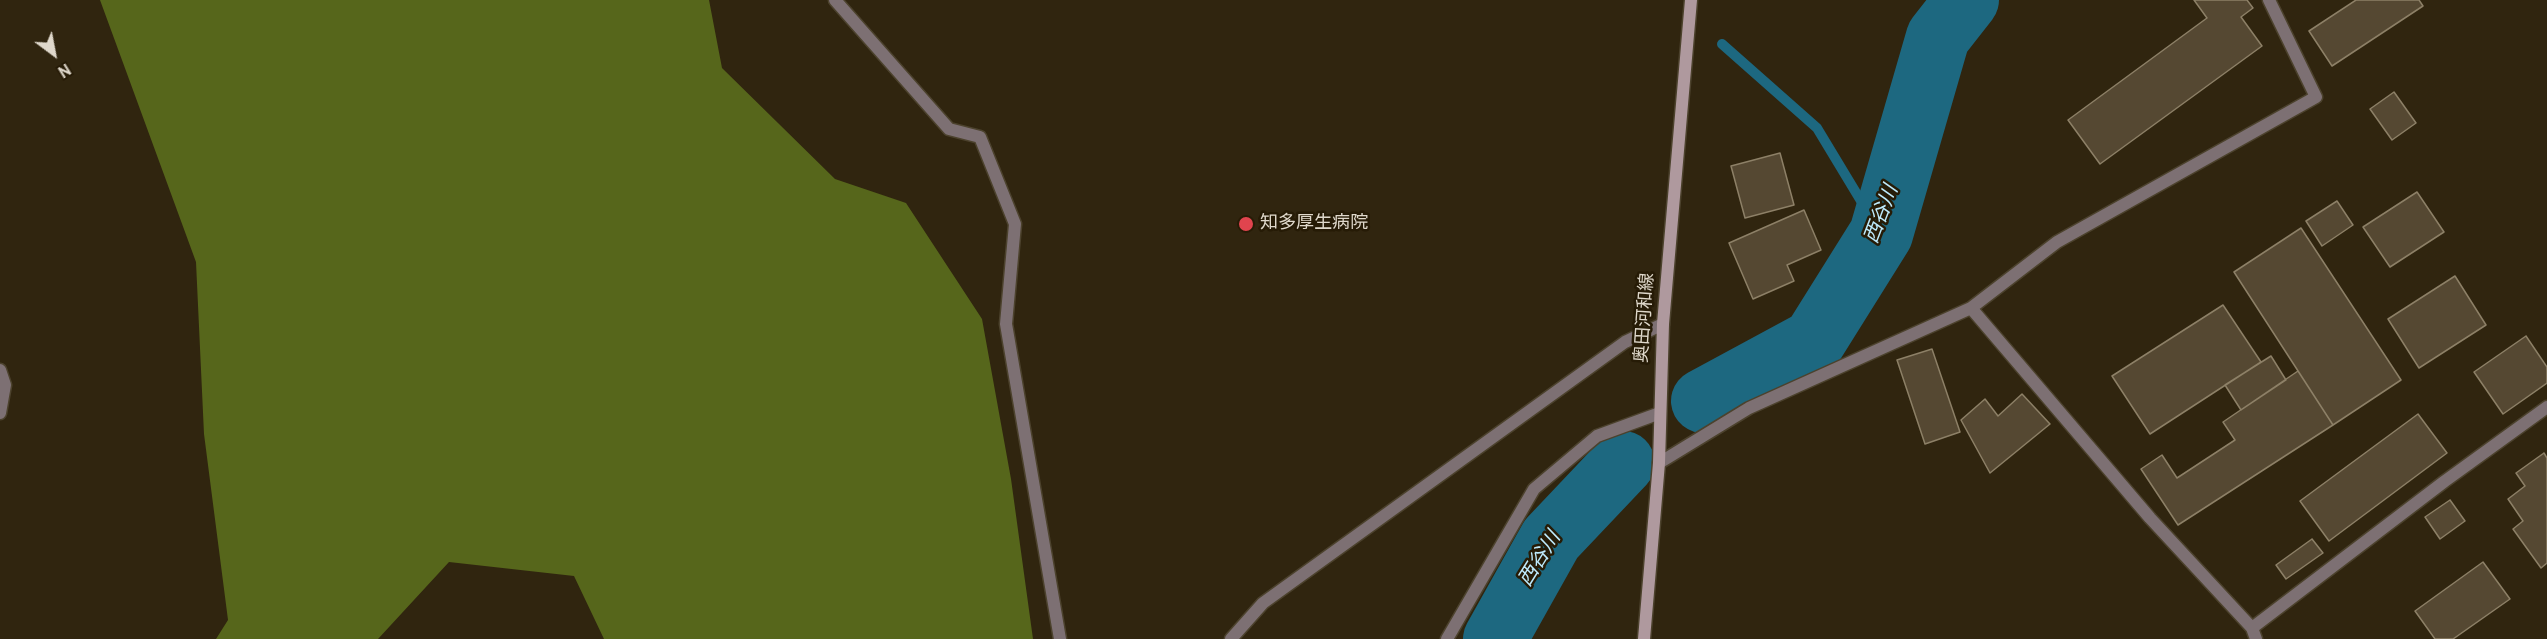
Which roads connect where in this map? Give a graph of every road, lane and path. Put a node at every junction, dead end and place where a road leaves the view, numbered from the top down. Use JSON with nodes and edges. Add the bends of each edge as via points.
{"nodes":[{"id":1,"x":836,"y":0,"type":"edge"},
{"id":2,"x":1691,"y":0,"type":"edge"},
{"id":3,"x":2269,"y":0,"type":"edge"},
{"id":4,"x":1971,"y":309,"type":"junction"},
{"id":5,"x":1663,"y":324,"type":"junction"},
{"id":6,"x":0,"y":370,"type":"edge"},
{"id":7,"x":2547,"y":407,"type":"edge"},
{"id":8,"x":0,"y":413,"type":"edge"},
{"id":9,"x":1660,"y":413,"type":"junction"},
{"id":10,"x":1659,"y":463,"type":"junction"},
{"id":11,"x":2254,"y":633,"type":"edge"},
{"id":12,"x":1060,"y":639,"type":"edge"},
{"id":13,"x":1231,"y":639,"type":"edge"},
{"id":14,"x":1447,"y":639,"type":"edge"},
{"id":15,"x":1644,"y":639,"type":"edge"}],
"edges":[{"from":1,"to":12,"type":"street","via":[[949,129],[980,137],[1015,224],[1006,324]]},
{"from":2,"to":5,"type":"main road","name":"奥田河和線"},
{"from":3,"to":4,"type":"street","via":[[2316,97],[2057,242]]},
{"from":4,"to":10,"type":"street","via":[[1749,408]]},
{"from":4,"to":11,"type":"street"},
{"from":5,"to":9,"type":"main road","name":"奥田河和線"},
{"from":5,"to":13,"type":"street","via":[[1625,342],[1263,603]]},
{"from":6,"to":8,"type":"street","via":[[5,385]]},
{"from":7,"to":11,"type":"street","via":[[2445,481]]},
{"from":9,"to":10,"type":"main road","name":"奥田河和線"},
{"from":9,"to":14,"type":"street","via":[[1597,436],[1534,489]]},
{"from":10,"to":15,"type":"main road","name":"奥田河和線"}]}
